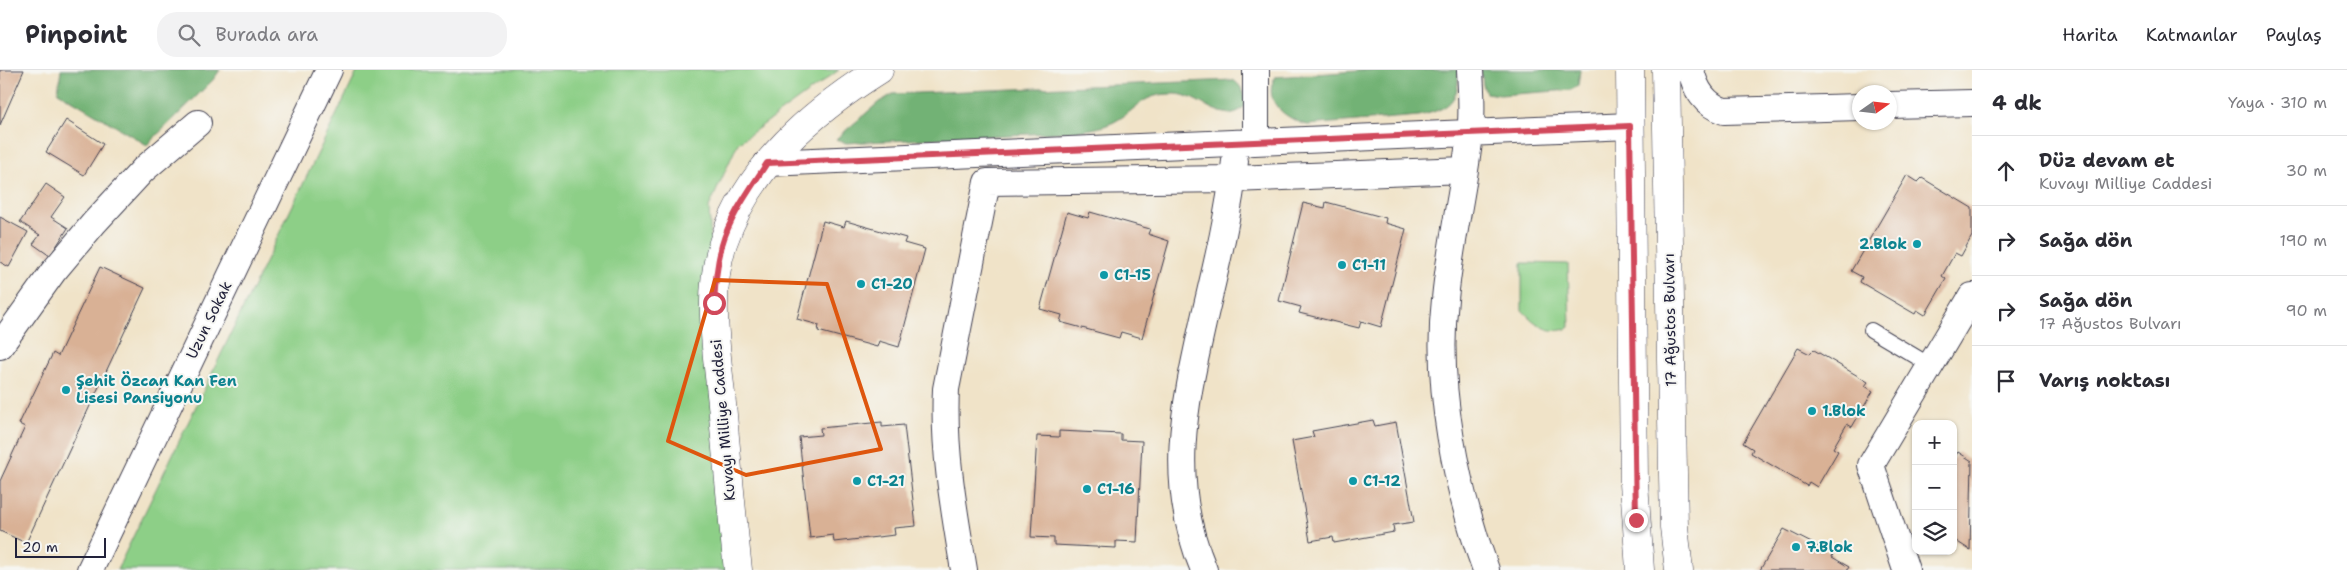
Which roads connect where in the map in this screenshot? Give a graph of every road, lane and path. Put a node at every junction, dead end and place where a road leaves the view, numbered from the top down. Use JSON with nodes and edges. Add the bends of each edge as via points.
{"nodes":[{"id":1,"x":329,"y":70,"type":"edge"},
{"id":2,"x":879,"y":70,"type":"edge"},
{"id":3,"x":1256,"y":70,"type":"edge"},
{"id":4,"x":1470,"y":70,"type":"edge"},
{"id":5,"x":1630,"y":70,"type":"edge"},
{"id":6,"x":1666,"y":70,"type":"edge"},
{"id":7,"x":1691,"y":70,"type":"edge"},
{"id":8,"x":1972,"y":103,"type":"edge"},
{"id":9,"x":1852,"y":106,"type":"edge"},
{"id":10,"x":1897,"y":106,"type":"edge"},
{"id":11,"x":198,"y":123,"type":"dead end"},
{"id":12,"x":1630,"y":126,"type":"junction"},
{"id":13,"x":1471,"y":133,"type":"junction"},
{"id":14,"x":1247,"y":142,"type":"junction"},
{"id":15,"x":767,"y":163,"type":"junction"},
{"id":16,"x":1465,"y":170,"type":"junction"},
{"id":17,"x":1233,"y":179,"type":"junction"},
{"id":18,"x":1972,"y":296,"type":"edge"},
{"id":19,"x":1871,"y":330,"type":"dead end"},
{"id":20,"x":0,"y":346,"type":"edge"},
{"id":21,"x":1930,"y":365,"type":"junction"},
{"id":22,"x":90,"y":570,"type":"edge"},
{"id":23,"x":738,"y":570,"type":"edge"},
{"id":24,"x":964,"y":570,"type":"edge"},
{"id":25,"x":1204,"y":570,"type":"edge"},
{"id":26,"x":1486,"y":570,"type":"edge"},
{"id":27,"x":1640,"y":570,"type":"edge"},
{"id":28,"x":1679,"y":570,"type":"edge"},
{"id":29,"x":1906,"y":570,"type":"edge"}],
"edges":[{"from":1,"to":22,"type":"street","name":"Uzun Sokak"},
{"from":2,"to":15,"type":"main road","name":"Kuvayı Milliye Caddesi","via":[[846,90],[817,114]]},
{"from":3,"to":14,"type":"street"},
{"from":4,"to":13,"type":"street"},
{"from":5,"to":12,"type":"main road"},
{"from":6,"to":28,"type":"main road","name":"17 Ağustos Bulvarı","via":[[1674,527]]},
{"from":7,"to":9,"type":"street","via":[[1701,96],[1724,111]]},
{"from":8,"to":10,"type":"street"},
{"from":11,"to":20,"type":"street","via":[[143,170],[94,223],[53,272]]},
{"from":12,"to":13,"type":"street"},
{"from":12,"to":27,"type":"main road","via":[[1634,483]]},
{"from":13,"to":14,"type":"street"},
{"from":13,"to":16,"type":"street"},
{"from":14,"to":15,"type":"street"},
{"from":14,"to":17,"type":"street"},
{"from":15,"to":23,"type":"main road","name":"Kuvayı Milliye Caddesi","via":[[733,218],[722,244],[716,276],[715,335]]},
{"from":16,"to":17,"type":"street"},
{"from":16,"to":26,"type":"street","via":[[1442,334],[1457,471]]},
{"from":17,"to":24,"type":"street","via":[[987,182],[946,389],[944,418],[947,461]]},
{"from":17,"to":25,"type":"street","via":[[1187,395],[1181,448],[1181,470],[1191,528]]},
{"from":18,"to":21,"type":"street"},
{"from":19,"to":21,"type":"lane"},
{"from":21,"to":29,"type":"street","via":[[1871,466]]}]}
